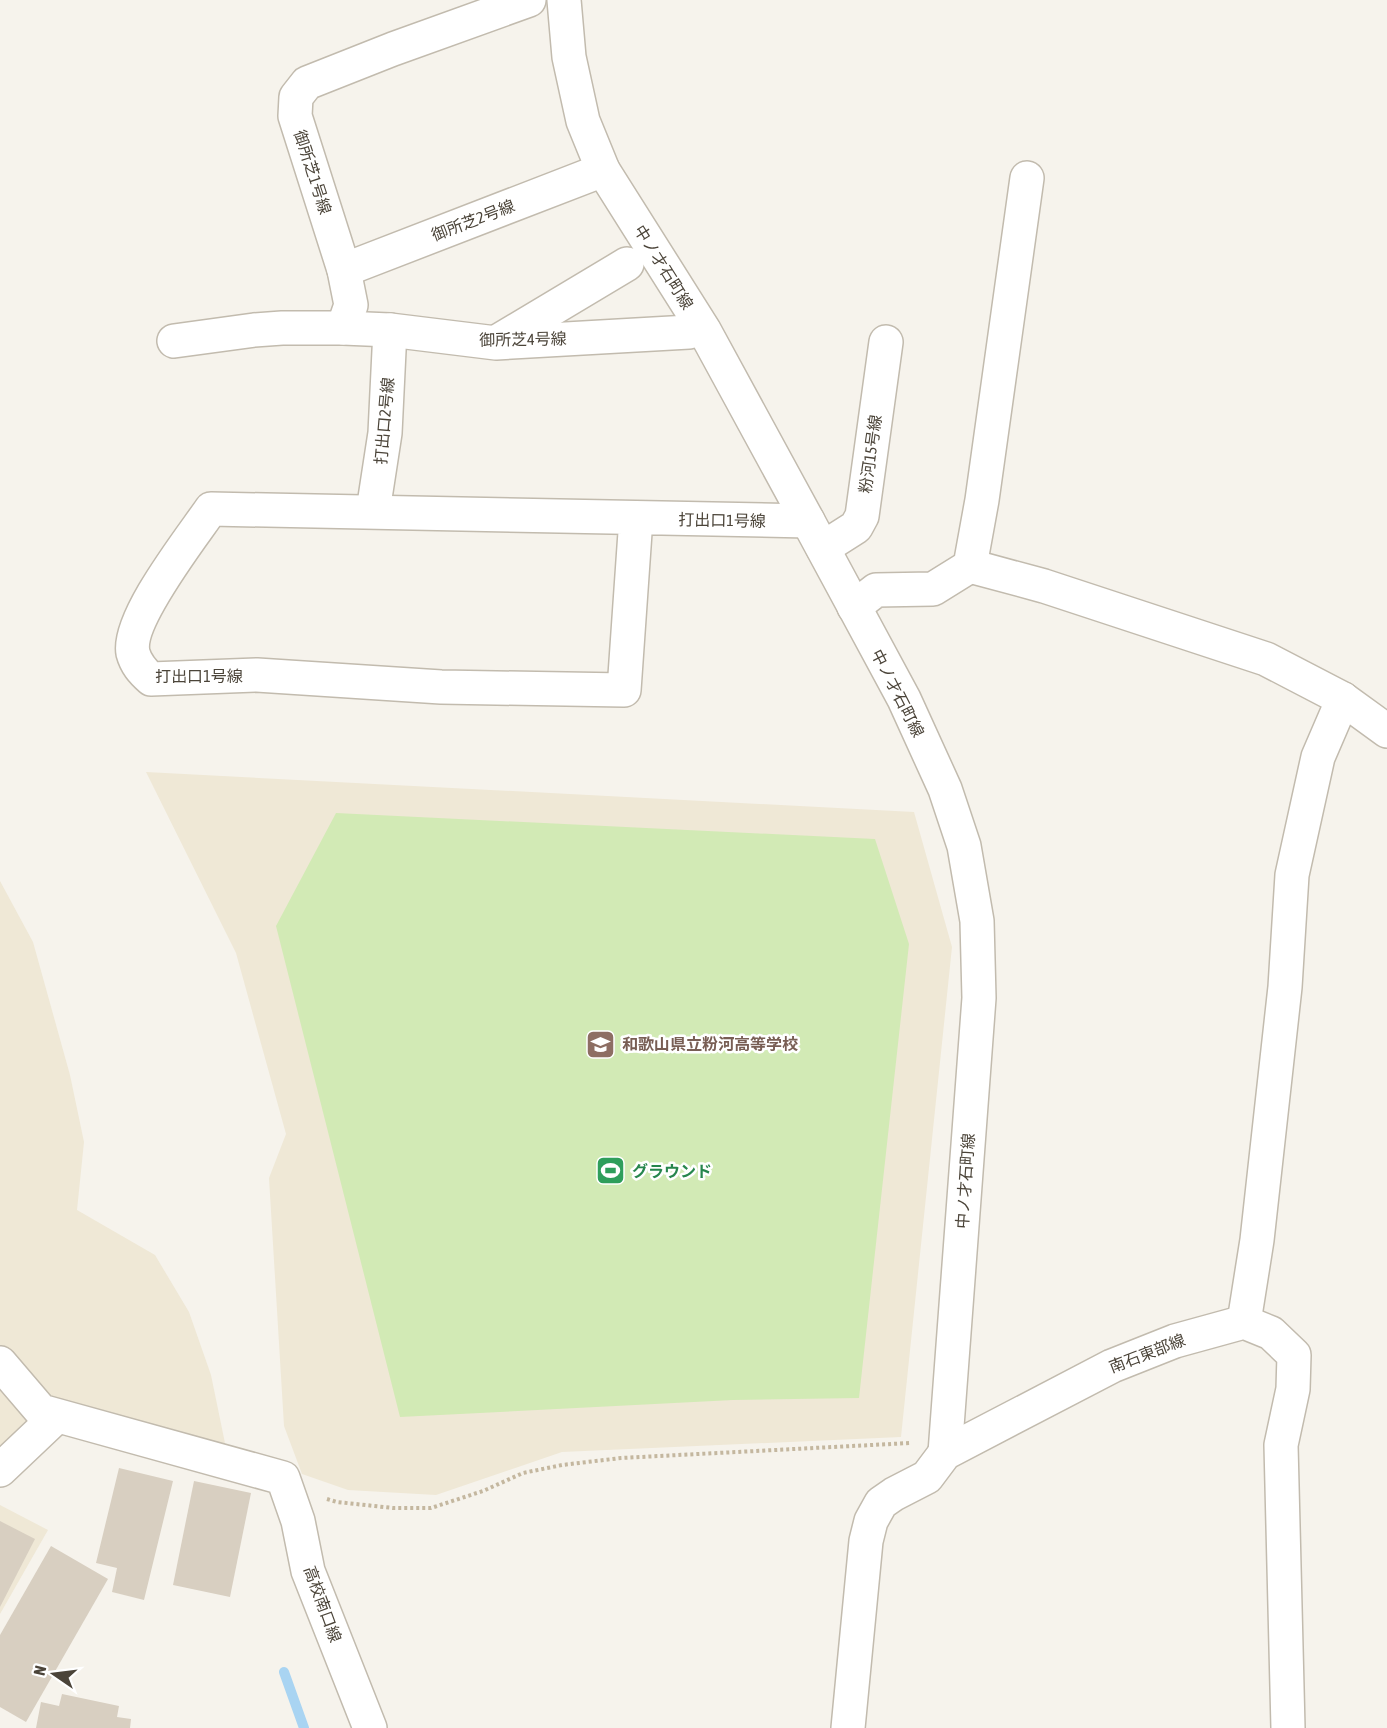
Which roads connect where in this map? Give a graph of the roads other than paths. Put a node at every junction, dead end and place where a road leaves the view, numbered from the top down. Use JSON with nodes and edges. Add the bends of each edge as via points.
{"nodes":[{"id":1,"x":529,"y":0,"type":"edge"},
{"id":2,"x":564,"y":0,"type":"edge"},
{"id":3,"x":603,"y":170,"type":"junction"},
{"id":4,"x":1027,"y":177,"type":"dead end"},
{"id":5,"x":627,"y":264,"type":"dead end"},
{"id":6,"x":344,"y":270,"type":"junction"},
{"id":7,"x":343,"y":328,"type":"junction"},
{"id":8,"x":702,"y":328,"type":"junction"},
{"id":9,"x":390,"y":330,"type":"junction"},
{"id":10,"x":174,"y":341,"type":"dead end"},
{"id":11,"x":886,"y":342,"type":"dead end"},
{"id":12,"x":496,"y":343,"type":"junction"},
{"id":13,"x":373,"y":511,"type":"junction"},
{"id":14,"x":636,"y":518,"type":"junction"},
{"id":15,"x":816,"y":534,"type":"junction"},
{"id":16,"x":970,"y":566,"type":"junction"},
{"id":17,"x":854,"y":607,"type":"junction"},
{"id":18,"x":1343,"y":699,"type":"junction"},
{"id":19,"x":1387,"y":731,"type":"edge"},
{"id":20,"x":1244,"y":1322,"type":"junction"},
{"id":21,"x":0,"y":1363,"type":"edge"},
{"id":22,"x":57,"y":1416,"type":"junction"},
{"id":23,"x":945,"y":1447,"type":"junction"},
{"id":24,"x":0,"y":1470,"type":"edge"},
{"id":25,"x":370,"y":1728,"type":"edge"},
{"id":26,"x":848,"y":1728,"type":"edge"},
{"id":27,"x":1288,"y":1728,"type":"edge"}],
"edges":[{"from":1,"to":6,"type":"street","name":"御所芝1号線","via":[[307,83],[296,97],[295,116]]},
{"from":2,"to":3,"type":"street","name":"中ノ才石町線","via":[[569,57],[583,121]]},
{"from":3,"to":6,"type":"street","name":"御所芝2号線"},
{"from":3,"to":8,"type":"street","name":"中ノ才石町線"},
{"from":4,"to":16,"type":"street"},
{"from":5,"to":12,"type":"street"},
{"from":6,"to":7,"type":"street","name":"御所芝1号線","via":[[351,305]]},
{"from":7,"to":9,"type":"street","name":"御所芝4号線"},
{"from":7,"to":10,"type":"street","via":[[254,330]]},
{"from":8,"to":12,"type":"street","name":"御所芝4号線","via":[[689,332]]},
{"from":8,"to":15,"type":"street","name":"中ノ才石町線"},
{"from":9,"to":12,"type":"street","name":"御所芝4号線"},
{"from":9,"to":13,"type":"street","name":"打出口2号線","via":[[385,433]]},
{"from":11,"to":15,"type":"street","name":"粉河15号線","via":[[862,516],[856,527]]},
{"from":13,"to":14,"type":"street","name":"打出口1号線"},
{"from":13,"to":14,"type":"street","name":"打出口1号線","via":[[212,508],[147,603],[135,630],[133,651],[140,669],[151,679],[257,675],[441,687],[624,690]]},
{"from":14,"to":15,"type":"street","name":"打出口1号線"},
{"from":15,"to":17,"type":"street","name":"中ノ才石町線"},
{"from":16,"to":17,"type":"street","via":[[933,589],[876,590]]},
{"from":16,"to":18,"type":"street","via":[[1044,586],[1266,659]]},
{"from":17,"to":23,"type":"street","name":"中ノ才石町線","via":[[904,699],[945,789],[964,846],[977,921],[978,999]]},
{"from":18,"to":19,"type":"street"},
{"from":18,"to":20,"type":"street","via":[[1318,757],[1292,875],[1285,987]]},
{"from":20,"to":23,"type":"street","name":"南石東部線","via":[[1175,1341],[1112,1366]]},
{"from":20,"to":27,"type":"street","via":[[1271,1333],[1294,1355],[1293,1389],[1281,1445]]},
{"from":21,"to":22,"type":"street","via":[[41,1411]]},
{"from":22,"to":24,"type":"street"},
{"from":22,"to":25,"type":"street","name":"高校南口線","via":[[283,1478],[298,1521],[308,1571]]},
{"from":23,"to":26,"type":"street","name":"南石東部線","via":[[927,1477],[881,1503],[871,1521]]}]}
